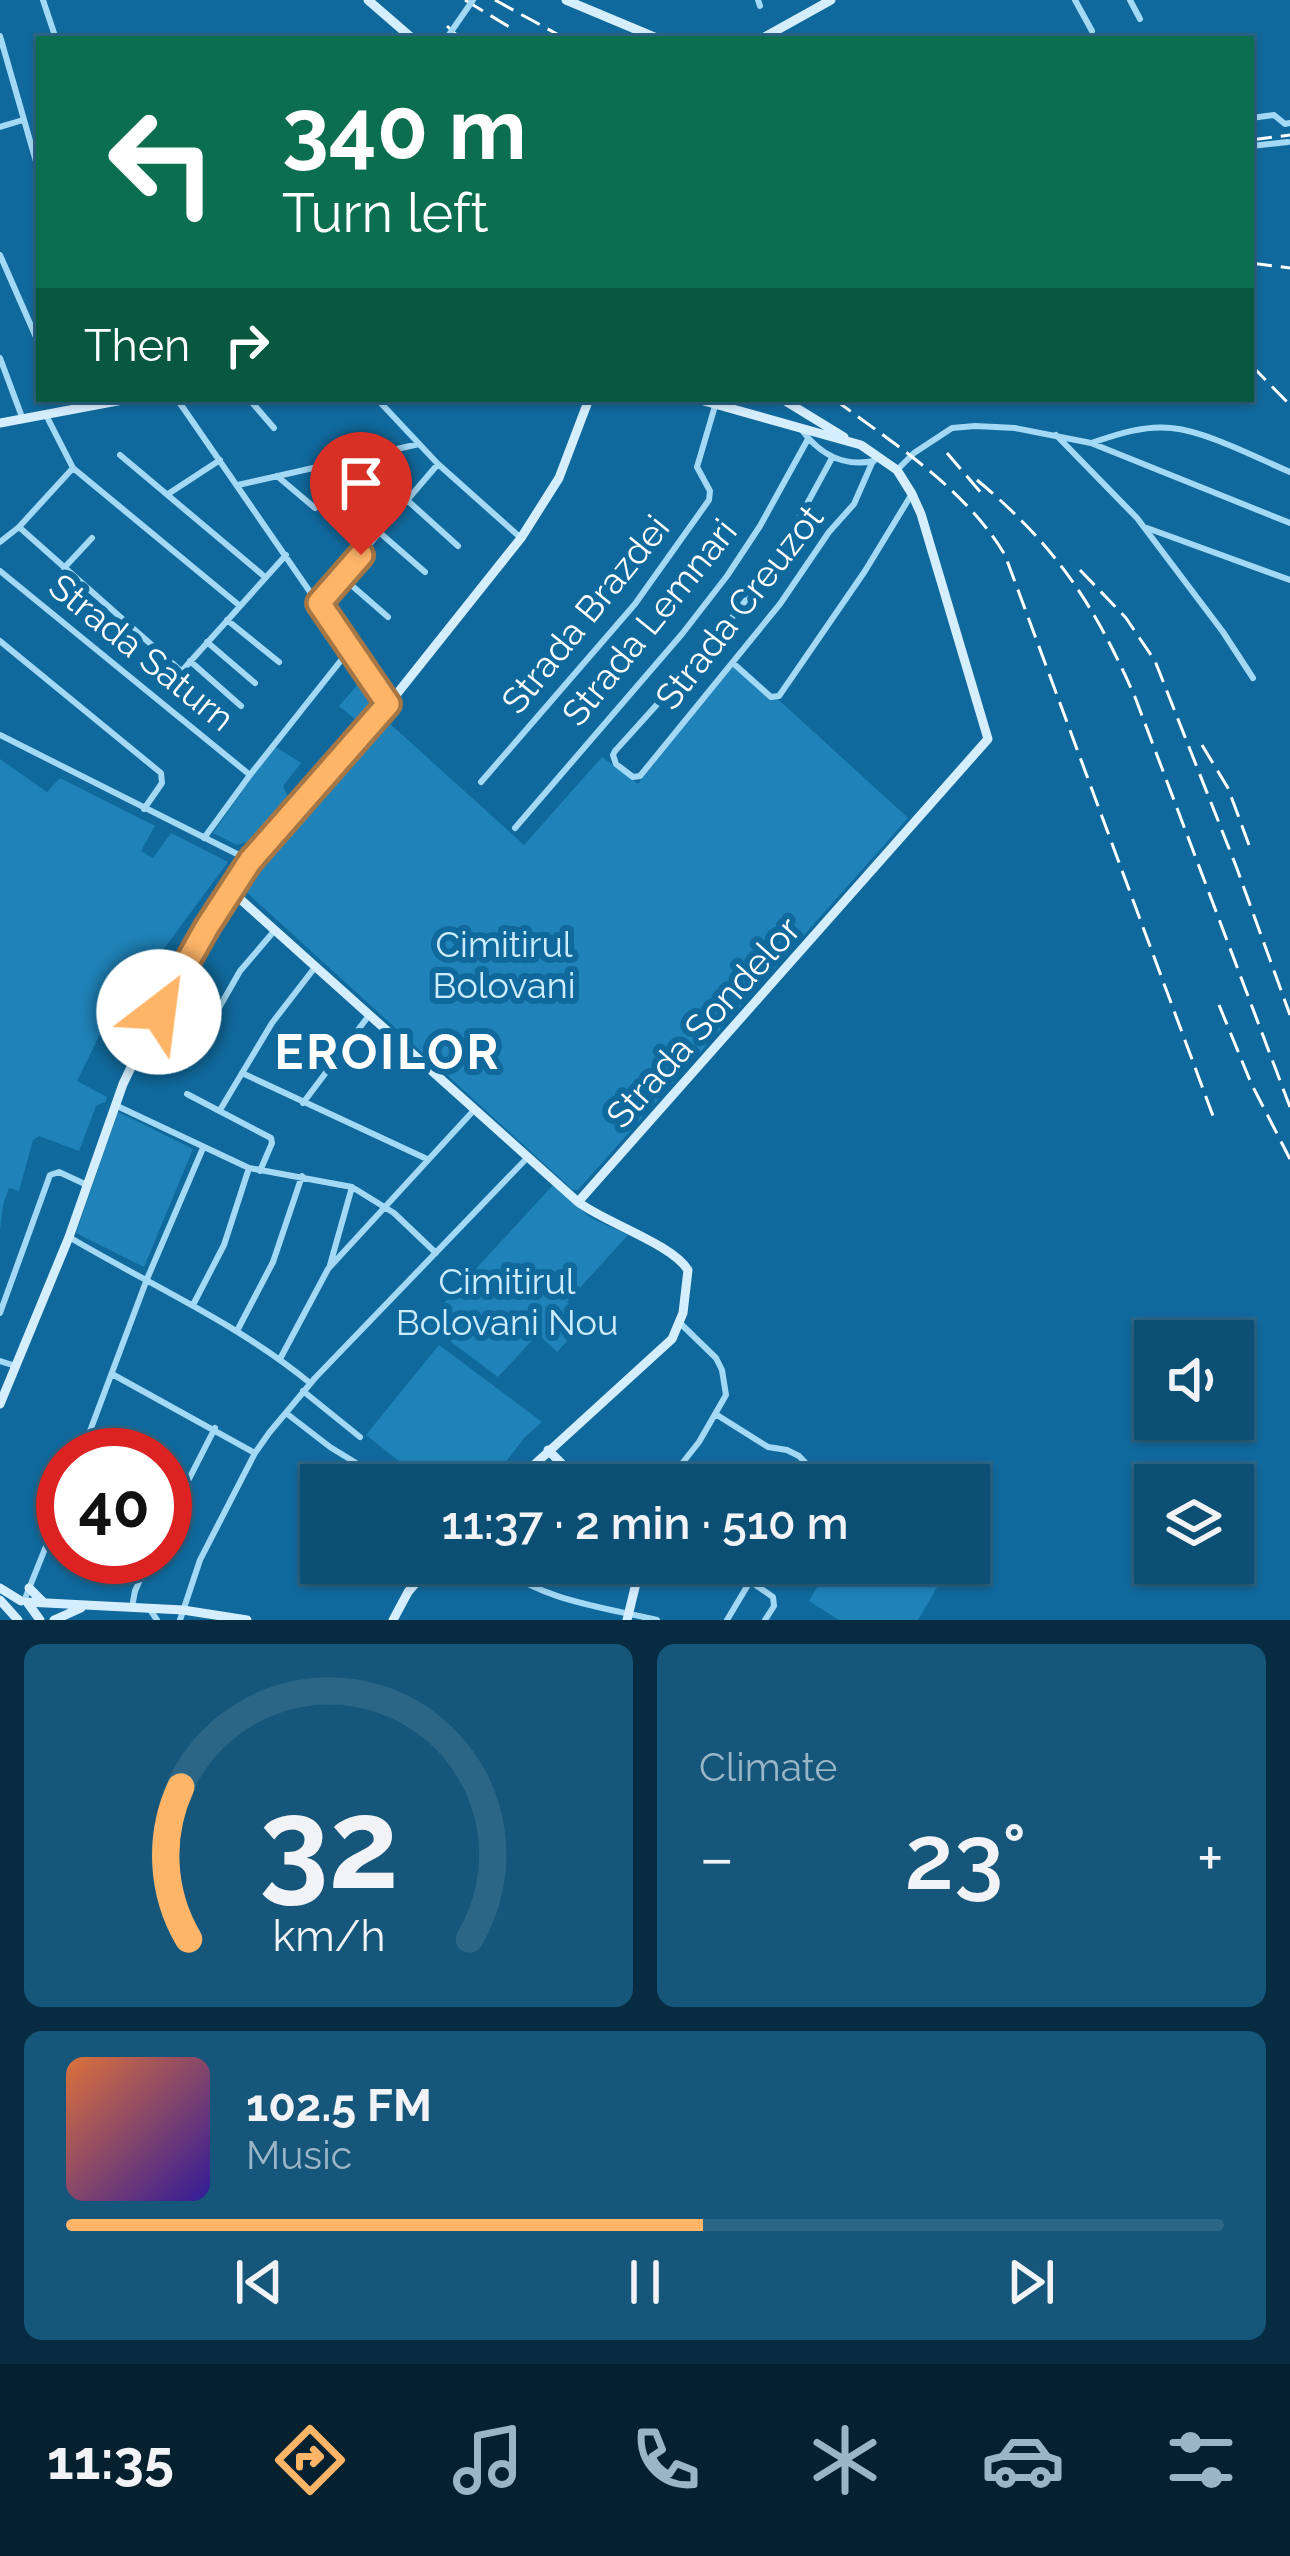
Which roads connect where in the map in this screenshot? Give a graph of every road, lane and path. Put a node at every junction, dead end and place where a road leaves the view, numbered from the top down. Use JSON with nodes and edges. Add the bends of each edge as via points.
{"nodes":[{"id":1,"x":43,"y":0,"type":"edge"},
{"id":2,"x":368,"y":0,"type":"edge"},
{"id":3,"x":472,"y":0,"type":"edge"},
{"id":4,"x":566,"y":0,"type":"edge"},
{"id":5,"x":831,"y":0,"type":"edge"},
{"id":6,"x":1075,"y":0,"type":"edge"},
{"id":7,"x":1130,"y":0,"type":"edge"},
{"id":8,"x":1140,"y":20,"type":"dead end"},
{"id":9,"x":1092,"y":31,"type":"dead end"},
{"id":10,"x":0,"y":36,"type":"edge"},
{"id":11,"x":55,"y":36,"type":"edge"},
{"id":12,"x":410,"y":36,"type":"edge"},
{"id":13,"x":448,"y":36,"type":"edge"},
{"id":14,"x":652,"y":36,"type":"edge"},
{"id":15,"x":766,"y":36,"type":"edge"},
{"id":16,"x":1254,"y":118,"type":"edge"},
{"id":17,"x":23,"y":120,"type":"junction"},
{"id":18,"x":1286,"y":123,"type":"edge"},
{"id":19,"x":0,"y":128,"type":"edge"},
{"id":20,"x":1289,"y":142,"type":"edge"},
{"id":21,"x":1254,"y":146,"type":"edge"},
{"id":22,"x":36,"y":162,"type":"edge"},
{"id":23,"x":0,"y":256,"type":"edge"},
{"id":24,"x":36,"y":337,"type":"edge"},
{"id":25,"x":0,"y":358,"type":"edge"},
{"id":26,"x":179,"y":402,"type":"edge"},
{"id":27,"x":252,"y":402,"type":"edge"},
{"id":28,"x":379,"y":402,"type":"edge"},
{"id":29,"x":588,"y":402,"type":"edge"},
{"id":30,"x":708,"y":402,"type":"edge"},
{"id":31,"x":782,"y":402,"type":"edge"},
{"id":32,"x":786,"y":402,"type":"edge"},
{"id":33,"x":73,"y":404,"type":"edge"},
{"id":34,"x":715,"y":404,"type":"junction"},
{"id":35,"x":46,"y":415,"type":"junction"},
{"id":36,"x":22,"y":419,"type":"junction"},
{"id":37,"x":770,"y":420,"type":"junction"},
{"id":38,"x":0,"y":423,"type":"edge"},
{"id":39,"x":274,"y":428,"type":"dead end"},
{"id":40,"x":1054,"y":433,"type":"junction"},
{"id":41,"x":805,"y":434,"type":"junction"},
{"id":42,"x":1091,"y":442,"type":"junction"},
{"id":43,"x":419,"y":444,"type":"junction"},
{"id":44,"x":861,"y":446,"type":"junction"},
{"id":45,"x":120,"y":455,"type":"dead end"},
{"id":46,"x":832,"y":458,"type":"junction"},
{"id":47,"x":220,"y":460,"type":"junction"},
{"id":48,"x":876,"y":460,"type":"junction"},
{"id":49,"x":438,"y":464,"type":"junction"},
{"id":50,"x":74,"y":468,"type":"junction"},
{"id":51,"x":897,"y":470,"type":"junction"},
{"id":52,"x":1290,"y":472,"type":"edge"},
{"id":53,"x":277,"y":476,"type":"junction"},
{"id":54,"x":238,"y":485,"type":"junction"},
{"id":55,"x":167,"y":494,"type":"junction"},
{"id":56,"x":912,"y":494,"type":"junction"},
{"id":57,"x":407,"y":500,"type":"junction"},
{"id":58,"x":315,"y":508,"type":"dead end"},
{"id":59,"x":1290,"y":523,"type":"edge"},
{"id":60,"x":19,"y":527,"type":"junction"},
{"id":61,"x":1145,"y":528,"type":"junction"},
{"id":62,"x":380,"y":532,"type":"junction"},
{"id":63,"x":92,"y":538,"type":"dead end"},
{"id":64,"x":521,"y":538,"type":"junction"},
{"id":65,"x":0,"y":542,"type":"edge"},
{"id":66,"x":458,"y":546,"type":"dead end"},
{"id":67,"x":286,"y":555,"type":"junction"},
{"id":68,"x":64,"y":568,"type":"junction"},
{"id":69,"x":0,"y":572,"type":"edge"},
{"id":70,"x":425,"y":572,"type":"dead end"},
{"id":71,"x":341,"y":577,"type":"junction"},
{"id":72,"x":266,"y":578,"type":"junction"},
{"id":73,"x":1290,"y":580,"type":"edge"},
{"id":74,"x":319,"y":603,"type":"junction"},
{"id":75,"x":240,"y":606,"type":"junction"},
{"id":76,"x":388,"y":617,"type":"dead end"},
{"id":77,"x":227,"y":620,"type":"junction"},
{"id":78,"x":0,"y":641,"type":"edge"},
{"id":79,"x":207,"y":642,"type":"junction"},
{"id":80,"x":350,"y":650,"type":"junction"},
{"id":81,"x":190,"y":661,"type":"junction"},
{"id":82,"x":279,"y":662,"type":"dead end"},
{"id":83,"x":732,"y":663,"type":"junction"},
{"id":84,"x":182,"y":671,"type":"junction"},
{"id":85,"x":1253,"y":678,"type":"dead end"},
{"id":86,"x":170,"y":683,"type":"dead end"},
{"id":87,"x":255,"y":683,"type":"dead end"},
{"id":88,"x":388,"y":704,"type":"junction"},
{"id":89,"x":241,"y":706,"type":"dead end"},
{"id":90,"x":0,"y":735,"type":"edge"},
{"id":91,"x":250,"y":775,"type":"junction"},
{"id":92,"x":481,"y":782,"type":"dead end"},
{"id":93,"x":144,"y":809,"type":"junction"},
{"id":94,"x":515,"y":828,"type":"dead end"},
{"id":95,"x":204,"y":838,"type":"junction"},
{"id":96,"x":250,"y":861,"type":"junction"},
{"id":97,"x":230,"y":890,"type":"junction"},
{"id":98,"x":274,"y":929,"type":"junction"},
{"id":99,"x":316,"y":966,"type":"junction"},
{"id":100,"x":370,"y":1015,"type":"junction"},
{"id":101,"x":146,"y":1034,"type":"junction"},
{"id":102,"x":242,"y":1073,"type":"junction"},
{"id":103,"x":187,"y":1094,"type":"dead end"},
{"id":104,"x":303,"y":1103,"type":"junction"},
{"id":105,"x":115,"y":1105,"type":"junction"},
{"id":106,"x":475,"y":1109,"type":"junction"},
{"id":107,"x":220,"y":1110,"type":"junction"},
{"id":108,"x":202,"y":1148,"type":"junction"},
{"id":109,"x":528,"y":1157,"type":"junction"},
{"id":110,"x":427,"y":1160,"type":"junction"},
{"id":111,"x":249,"y":1168,"type":"junction"},
{"id":112,"x":260,"y":1171,"type":"junction"},
{"id":113,"x":302,"y":1176,"type":"junction"},
{"id":114,"x":87,"y":1185,"type":"junction"},
{"id":115,"x":352,"y":1187,"type":"junction"},
{"id":116,"x":578,"y":1202,"type":"junction"},
{"id":117,"x":384,"y":1206,"type":"junction"},
{"id":118,"x":69,"y":1237,"type":"junction"},
{"id":119,"x":436,"y":1253,"type":"junction"},
{"id":120,"x":328,"y":1269,"type":"junction"},
{"id":121,"x":147,"y":1279,"type":"junction"},
{"id":122,"x":193,"y":1305,"type":"junction"},
{"id":123,"x":0,"y":1313,"type":"edge"},
{"id":124,"x":680,"y":1323,"type":"junction"},
{"id":125,"x":237,"y":1330,"type":"junction"},
{"id":126,"x":280,"y":1359,"type":"junction"},
{"id":127,"x":0,"y":1360,"type":"edge"},
{"id":128,"x":16,"y":1366,"type":"junction"},
{"id":129,"x":112,"y":1375,"type":"junction"},
{"id":130,"x":310,"y":1383,"type":"junction"},
{"id":131,"x":304,"y":1391,"type":"junction"},
{"id":132,"x":0,"y":1403,"type":"edge"},
{"id":133,"x":286,"y":1412,"type":"junction"},
{"id":134,"x":717,"y":1415,"type":"junction"},
{"id":135,"x":91,"y":1428,"type":"edge"},
{"id":136,"x":214,"y":1428,"type":"junction"},
{"id":137,"x":360,"y":1437,"type":"dead end"},
{"id":138,"x":548,"y":1450,"type":"junction"},
{"id":139,"x":255,"y":1453,"type":"junction"},
{"id":140,"x":683,"y":1463,"type":"edge"},
{"id":141,"x":355,"y":1464,"type":"edge"},
{"id":142,"x":534,"y":1464,"type":"edge"},
{"id":143,"x":562,"y":1464,"type":"edge"},
{"id":144,"x":807,"y":1464,"type":"edge"},
{"id":145,"x":192,"y":1472,"type":"edge"},
{"id":146,"x":36,"y":1571,"type":"edge"},
{"id":147,"x":138,"y":1584,"type":"edge"},
{"id":148,"x":415,"y":1584,"type":"edge"},
{"id":149,"x":527,"y":1584,"type":"edge"},
{"id":150,"x":636,"y":1584,"type":"edge"},
{"id":151,"x":748,"y":1584,"type":"edge"},
{"id":152,"x":755,"y":1584,"type":"edge"},
{"id":153,"x":762,"y":1584,"type":"edge"},
{"id":154,"x":760,"y":1587,"type":"junction"},
{"id":155,"x":0,"y":1588,"type":"edge"},
{"id":156,"x":29,"y":1588,"type":"junction"},
{"id":157,"x":0,"y":1600,"type":"edge"},
{"id":158,"x":86,"y":1605,"type":"junction"},
{"id":159,"x":30,"y":1606,"type":"edge"},
{"id":160,"x":132,"y":1607,"type":"junction"},
{"id":161,"x":149,"y":1608,"type":"junction"},
{"id":162,"x":182,"y":1615,"type":"edge"},
{"id":163,"x":69,"y":1616,"type":"edge"},
{"id":164,"x":628,"y":1617,"type":"edge"},
{"id":165,"x":16,"y":1618,"type":"edge"},
{"id":166,"x":40,"y":1620,"type":"edge"},
{"id":167,"x":54,"y":1620,"type":"edge"},
{"id":168,"x":157,"y":1620,"type":"edge"},
{"id":169,"x":247,"y":1620,"type":"edge"},
{"id":170,"x":393,"y":1620,"type":"edge"},
{"id":171,"x":657,"y":1620,"type":"edge"},
{"id":172,"x":727,"y":1620,"type":"edge"},
{"id":173,"x":765,"y":1620,"type":"edge"}],
"edges":[{"from":1,"to":11,"type":"street"},
{"from":2,"to":12,"type":"street"},
{"from":3,"to":13,"type":"street","bridge":true},
{"from":4,"to":14,"type":"street"},
{"from":5,"to":15,"type":"street"},
{"from":6,"to":9,"type":"street"},
{"from":7,"to":8,"type":"street"},
{"from":10,"to":17,"type":"street"},
{"from":16,"to":18,"type":"street"},
{"from":17,"to":19,"type":"street"},
{"from":17,"to":22,"type":"street"},
{"from":18,"to":20,"type":"street"},
{"from":20,"to":21,"type":"street"},
{"from":23,"to":24,"type":"street"},
{"from":25,"to":36,"type":"street"},
{"from":26,"to":47,"type":"street"},
{"from":27,"to":39,"type":"street"},
{"from":28,"to":43,"type":"street"},
{"from":29,"to":64,"type":"street","via":[[559,478]]},
{"from":30,"to":34,"type":"street"},
{"from":31,"to":37,"type":"street"},
{"from":32,"to":44,"type":"street"},
{"from":33,"to":35,"type":"street"},
{"from":34,"to":37,"type":"street"},
{"from":34,"to":92,"type":"street","name":"Strada Brazdei","via":[[697,467],[709,500],[635,604]]},
{"from":35,"to":36,"type":"street"},
{"from":35,"to":50,"type":"street"},
{"from":36,"to":38,"type":"street"},
{"from":37,"to":41,"type":"street"},
{"from":40,"to":42,"type":"street"},
{"from":40,"to":51,"type":"street","via":[[960,427]]},
{"from":40,"to":61,"type":"street"},
{"from":41,"to":44,"type":"street"},
{"from":41,"to":46,"type":"street"},
{"from":41,"to":94,"type":"street","name":"Strada Lemnari","via":[[727,576]]},
{"from":42,"to":52,"type":"street","via":[[1170,427]]},
{"from":42,"to":59,"type":"street"},
{"from":43,"to":49,"type":"street"},
{"from":43,"to":53,"type":"street"},
{"from":44,"to":48,"type":"street"},
{"from":45,"to":55,"type":"street"},
{"from":46,"to":48,"type":"street"},
{"from":46,"to":83,"type":"street","name":"Strada Creuzot","via":[[753,591],[615,751],[616,764],[637,777]]},
{"from":47,"to":54,"type":"street"},
{"from":47,"to":55,"type":"street"},
{"from":48,"to":51,"type":"street"},
{"from":48,"to":83,"type":"street","name":"Strada Creuzot","via":[[854,505]]},
{"from":49,"to":57,"type":"street"},
{"from":49,"to":64,"type":"street"},
{"from":50,"to":60,"type":"street"},
{"from":50,"to":75,"type":"street"},
{"from":51,"to":56,"type":"street"},
{"from":53,"to":54,"type":"street"},
{"from":53,"to":58,"type":"street"},
{"from":54,"to":67,"type":"street"},
{"from":55,"to":72,"type":"street"},
{"from":56,"to":83,"type":"street","via":[[779,696]]},
{"from":56,"to":116,"type":"street","name":"Strada Sondelor","via":[[988,739]]},
{"from":57,"to":62,"type":"street"},
{"from":57,"to":66,"type":"street"},
{"from":60,"to":65,"type":"street"},
{"from":60,"to":68,"type":"street"},
{"from":61,"to":73,"type":"street"},
{"from":61,"to":85,"type":"street"},
{"from":62,"to":70,"type":"street"},
{"from":62,"to":71,"type":"street"},
{"from":63,"to":68,"type":"street"},
{"from":64,"to":88,"type":"street"},
{"from":67,"to":72,"type":"street"},
{"from":67,"to":74,"type":"street"},
{"from":68,"to":84,"type":"street"},
{"from":69,"to":91,"type":"street","name":"Strada Saturn"},
{"from":71,"to":74,"type":"street"},
{"from":71,"to":76,"type":"street"},
{"from":72,"to":75,"type":"street"},
{"from":74,"to":80,"type":"street"},
{"from":75,"to":77,"type":"street"},
{"from":77,"to":79,"type":"street"},
{"from":77,"to":82,"type":"street"},
{"from":78,"to":93,"type":"street","via":[[161,773]]},
{"from":79,"to":81,"type":"street"},
{"from":79,"to":87,"type":"street"},
{"from":80,"to":88,"type":"street"},
{"from":80,"to":91,"type":"street"},
{"from":81,"to":84,"type":"street"},
{"from":81,"to":89,"type":"street"},
{"from":84,"to":86,"type":"street"},
{"from":88,"to":96,"type":"street"},
{"from":90,"to":93,"type":"street"},
{"from":91,"to":95,"type":"street"},
{"from":93,"to":95,"type":"street"},
{"from":95,"to":96,"type":"street"},
{"from":96,"to":97,"type":"street"},
{"from":97,"to":98,"type":"street"},
{"from":97,"to":101,"type":"street"},
{"from":98,"to":99,"type":"street"},
{"from":98,"to":101,"type":"street","via":[[195,1050]]},
{"from":99,"to":100,"type":"street"},
{"from":99,"to":102,"type":"street"},
{"from":100,"to":104,"type":"street"},
{"from":100,"to":106,"type":"street"},
{"from":101,"to":105,"type":"street"},
{"from":102,"to":104,"type":"street"},
{"from":102,"to":107,"type":"street"},
{"from":103,"to":107,"type":"street"},
{"from":104,"to":110,"type":"street"},
{"from":105,"to":108,"type":"street"},
{"from":105,"to":114,"type":"street"},
{"from":106,"to":109,"type":"street"},
{"from":106,"to":110,"type":"street"},
{"from":107,"to":112,"type":"street","via":[[272,1138]]},
{"from":108,"to":111,"type":"street"},
{"from":108,"to":121,"type":"street"},
{"from":109,"to":116,"type":"street"},
{"from":109,"to":119,"type":"street"},
{"from":110,"to":117,"type":"street"},
{"from":111,"to":112,"type":"street"},
{"from":111,"to":122,"type":"street"},
{"from":112,"to":113,"type":"street"},
{"from":113,"to":115,"type":"street"},
{"from":113,"to":125,"type":"street","via":[[273,1262]]},
{"from":114,"to":118,"type":"street"},
{"from":114,"to":123,"type":"street","via":[[50,1175]]},
{"from":115,"to":117,"type":"street"},
{"from":115,"to":120,"type":"street"},
{"from":116,"to":124,"type":"street","via":[[683,1262],[689,1278]]},
{"from":117,"to":119,"type":"street"},
{"from":117,"to":120,"type":"street"},
{"from":118,"to":121,"type":"street"},
{"from":118,"to":128,"type":"street"},
{"from":119,"to":130,"type":"street"},
{"from":120,"to":126,"type":"street"},
{"from":121,"to":122,"type":"street"},
{"from":121,"to":129,"type":"street"},
{"from":122,"to":125,"type":"street"},
{"from":124,"to":134,"type":"street","via":[[722,1370],[726,1395]]},
{"from":124,"to":138,"type":"street"},
{"from":125,"to":126,"type":"street"},
{"from":126,"to":130,"type":"street"},
{"from":127,"to":128,"type":"street"},
{"from":128,"to":132,"type":"street"},
{"from":129,"to":135,"type":"street"},
{"from":129,"to":136,"type":"street"},
{"from":130,"to":131,"type":"street"},
{"from":131,"to":133,"type":"street"},
{"from":131,"to":137,"type":"street"},
{"from":133,"to":139,"type":"street"},
{"from":133,"to":141,"type":"street"},
{"from":134,"to":140,"type":"street"},
{"from":134,"to":144,"type":"street"},
{"from":136,"to":139,"type":"street"},
{"from":136,"to":145,"type":"street"},
{"from":138,"to":142,"type":"street"},
{"from":138,"to":143,"type":"street"},
{"from":139,"to":162,"type":"street","via":[[200,1560]]},
{"from":146,"to":156,"type":"street"},
{"from":147,"to":160,"type":"street"},
{"from":148,"to":170,"type":"street"},
{"from":149,"to":164,"type":"street"},
{"from":150,"to":164,"type":"street"},
{"from":151,"to":172,"type":"street"},
{"from":152,"to":154,"type":"street"},
{"from":153,"to":154,"type":"street"},
{"from":154,"to":173,"type":"street","via":[[774,1600]]},
{"from":155,"to":159,"type":"street"},
{"from":156,"to":159,"type":"street"},
{"from":156,"to":159,"type":"street"},
{"from":157,"to":165,"type":"street"},
{"from":158,"to":159,"type":"street"},
{"from":158,"to":160,"type":"street"},
{"from":158,"to":163,"type":"street"},
{"from":159,"to":165,"type":"street","via":[[14,1606]]},
{"from":159,"to":166,"type":"street"},
{"from":160,"to":161,"type":"street"},
{"from":161,"to":162,"type":"street"},
{"from":161,"to":168,"type":"street"},
{"from":162,"to":169,"type":"street"},
{"from":163,"to":167,"type":"street"},
{"from":164,"to":171,"type":"street"}]}
